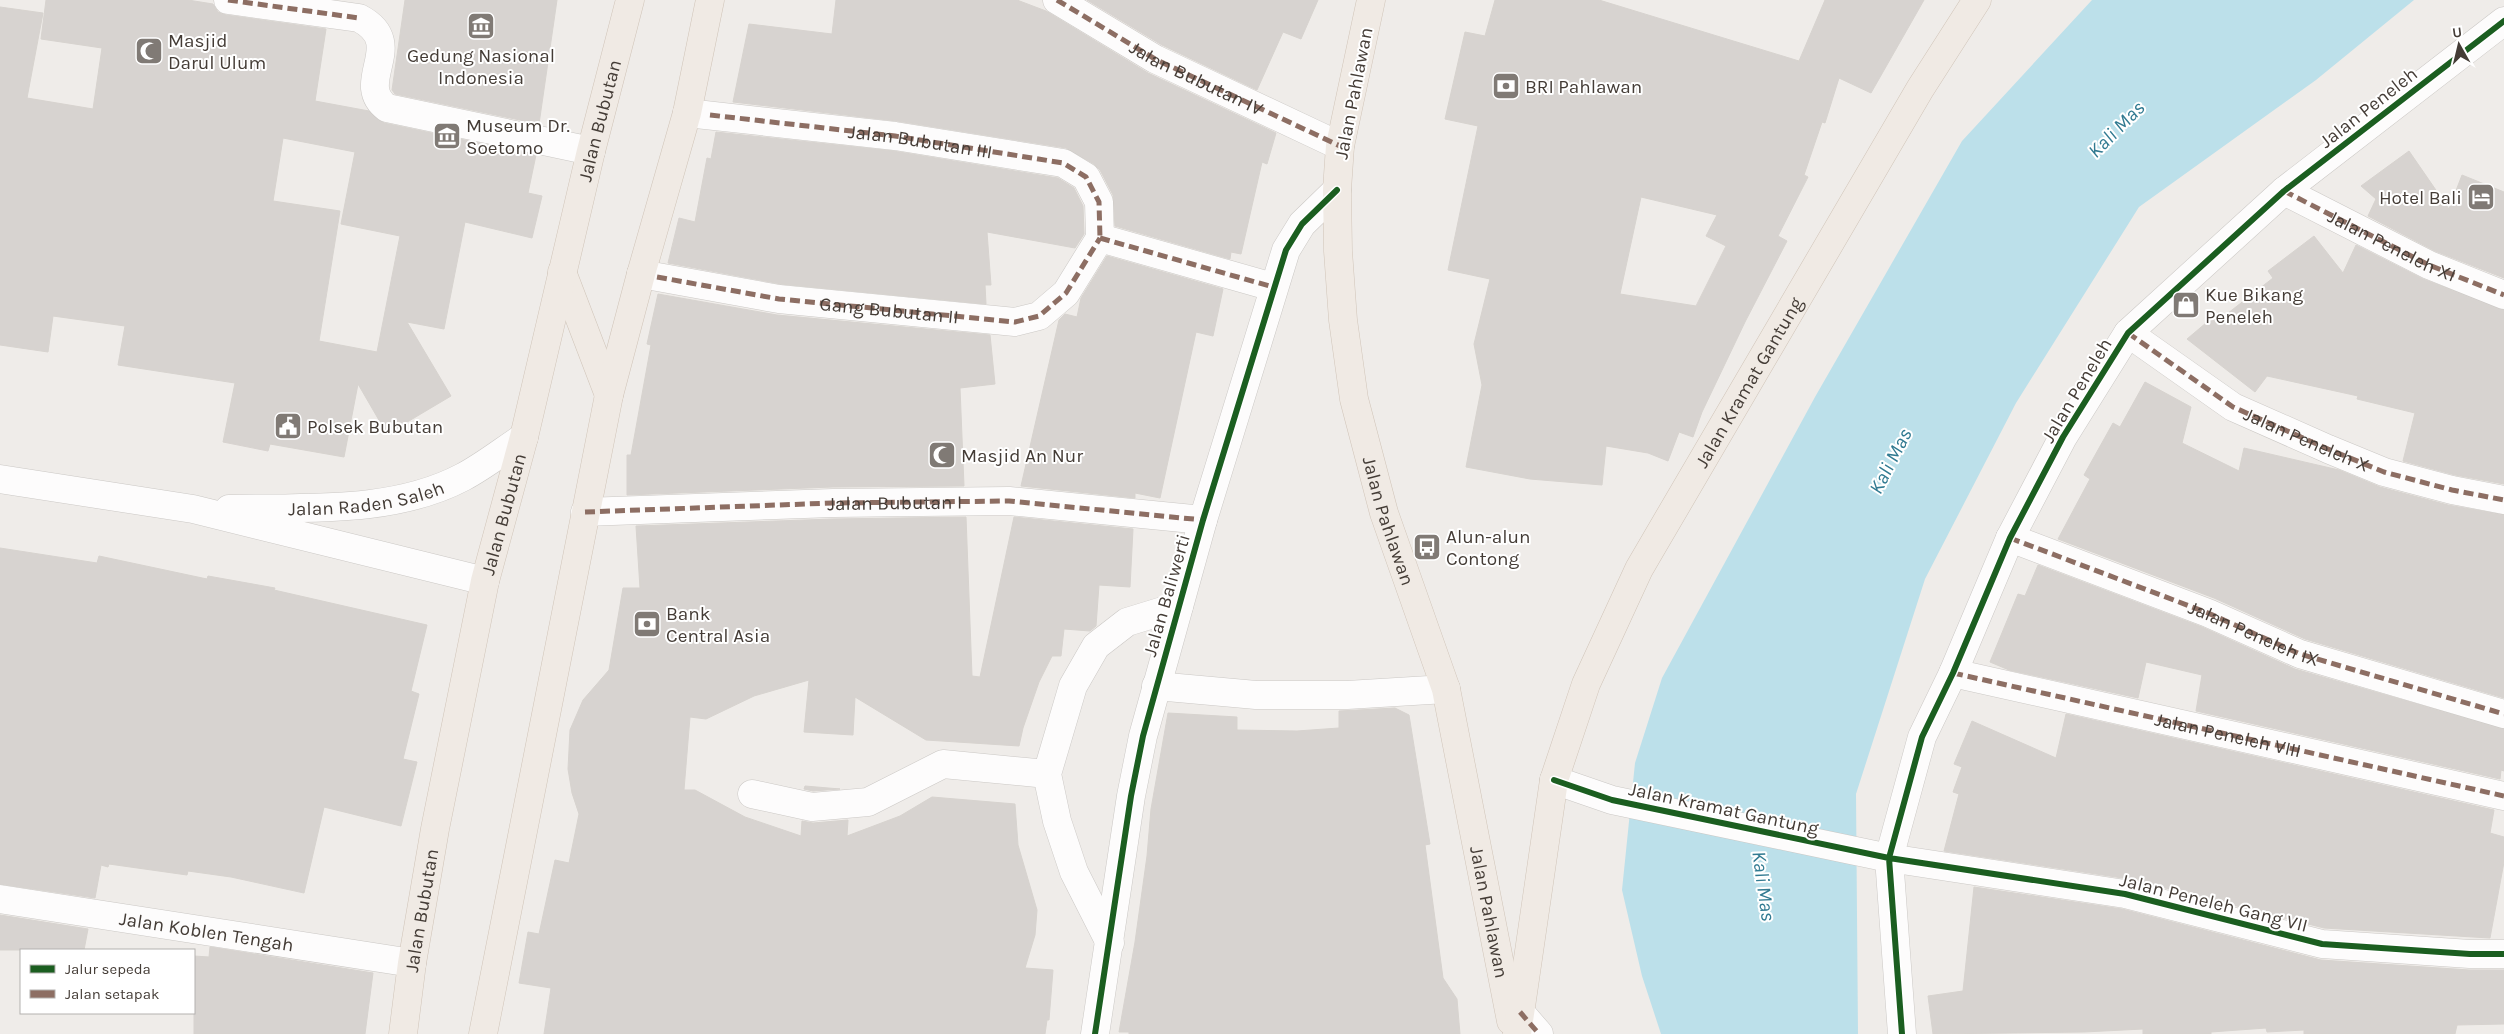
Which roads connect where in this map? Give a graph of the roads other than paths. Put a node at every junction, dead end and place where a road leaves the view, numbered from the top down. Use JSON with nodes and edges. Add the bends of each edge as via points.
{"nodes":[{"id":1,"x":228,"y":0,"type":"edge"},
{"id":2,"x":630,"y":0,"type":"edge"},
{"id":3,"x":710,"y":0,"type":"edge"},
{"id":4,"x":1057,"y":0,"type":"edge"},
{"id":5,"x":1372,"y":0,"type":"edge"},
{"id":6,"x":1979,"y":2,"type":"edge"},
{"id":7,"x":2499,"y":33,"type":"edge"},
{"id":8,"x":687,"y":113,"type":"junction"},
{"id":9,"x":1340,"y":146,"type":"junction"},
{"id":10,"x":591,"y":151,"type":"junction"},
{"id":11,"x":1337,"y":190,"type":"junction"},
{"id":12,"x":2284,"y":191,"type":"junction"},
{"id":13,"x":1100,"y":238,"type":"junction"},
{"id":14,"x":562,"y":272,"type":"junction"},
{"id":15,"x":641,"y":274,"type":"junction"},
{"id":16,"x":1273,"y":287,"type":"junction"},
{"id":17,"x":2504,"y":295,"type":"edge"},
{"id":18,"x":2128,"y":333,"type":"junction"},
{"id":19,"x":609,"y":395,"type":"junction"},
{"id":20,"x":524,"y":437,"type":"junction"},
{"id":21,"x":0,"y":479,"type":"edge"},
{"id":22,"x":2504,"y":500,"type":"edge"},
{"id":23,"x":193,"y":509,"type":"junction"},
{"id":24,"x":585,"y":512,"type":"junction"},
{"id":25,"x":1203,"y":520,"type":"junction"},
{"id":26,"x":2010,"y":538,"type":"junction"},
{"id":27,"x":485,"y":580,"type":"junction"},
{"id":28,"x":1179,"y":606,"type":"junction"},
{"id":29,"x":1953,"y":673,"type":"junction"},
{"id":30,"x":1156,"y":686,"type":"junction"},
{"id":31,"x":1446,"y":689,"type":"junction"},
{"id":32,"x":2504,"y":714,"type":"edge"},
{"id":33,"x":1047,"y":774,"type":"junction"},
{"id":34,"x":1554,"y":780,"type":"junction"},
{"id":35,"x":752,"y":794,"type":"dead end"},
{"id":36,"x":2504,"y":796,"type":"edge"},
{"id":37,"x":1889,"y":858,"type":"junction"},
{"id":38,"x":0,"y":899,"type":"edge"},
{"id":39,"x":1110,"y":943,"type":"junction"},
{"id":40,"x":2504,"y":954,"type":"edge"},
{"id":41,"x":412,"y":963,"type":"junction"},
{"id":42,"x":1517,"y":1027,"type":"edge"},
{"id":43,"x":403,"y":1034,"type":"edge"},
{"id":44,"x":483,"y":1034,"type":"edge"},
{"id":45,"x":1095,"y":1034,"type":"edge"},
{"id":46,"x":1540,"y":1034,"type":"edge"},
{"id":47,"x":1902,"y":1034,"type":"edge"}],
"edges":[{"from":1,"to":10,"type":"street","via":[[359,18],[369,23],[377,32],[382,52],[373,87],[379,102],[387,108]]},
{"from":2,"to":10,"type":"main road","name":"Jalan Bubutan"},
{"from":3,"to":8,"type":"main road"},
{"from":4,"to":9,"type":"street","name":"Jalan Bubutan IV","via":[[1155,59]]},
{"from":5,"to":9,"type":"main road","name":"Jalan Pahlawan"},
{"from":6,"to":34,"type":"main road","name":"Jalan Kramat Gantung","via":[[1915,98],[1639,569],[1586,684]]},
{"from":7,"to":12,"type":"street","name":"Jalan Peneleh"},
{"from":8,"to":13,"type":"street","name":"Jalan Bubutan III","via":[[895,136],[1063,163],[1086,177],[1099,202]]},
{"from":8,"to":15,"type":"main road"},
{"from":9,"to":11,"type":"main road","name":"Jalan Pahlawan"},
{"from":10,"to":14,"type":"main road","name":"Jalan Bubutan"},
{"from":11,"to":16,"type":"street","name":"Jalan Baliwerti","via":[[1302,224],[1286,250]]},
{"from":11,"to":31,"type":"main road","name":"Jalan Pahlawan","via":[[1343,320],[1354,399],[1384,514]]},
{"from":12,"to":17,"type":"street","name":"Jalan Peneleh XI","via":[[2429,265]]},
{"from":12,"to":18,"type":"street","name":"Jalan Peneleh"},
{"from":13,"to":15,"type":"street","name":"Gang Bubutan II","via":[[1066,293],[1039,316],[1015,322],[779,298]]},
{"from":13,"to":16,"type":"street"},
{"from":14,"to":19,"type":"main road"},
{"from":14,"to":20,"type":"main road","name":"Jalan Bubutan"},
{"from":15,"to":19,"type":"main road"},
{"from":16,"to":25,"type":"street","name":"Jalan Baliwerti"},
{"from":18,"to":22,"type":"street","name":"Jalan Peneleh X","via":[[2234,407],[2328,449],[2384,472]]},
{"from":18,"to":26,"type":"street","name":"Jalan Peneleh","via":[[2063,437]]},
{"from":19,"to":24,"type":"main road"},
{"from":20,"to":23,"type":"street","name":"Jalan Raden Saleh","via":[[462,477],[410,497],[344,506]]},
{"from":20,"to":27,"type":"main road","name":"Jalan Bubutan"},
{"from":21,"to":23,"type":"street","name":"Jalan Raden Saleh"},
{"from":23,"to":27,"type":"street","name":"Jalan Raden Saleh"},
{"from":24,"to":25,"type":"street","name":"Jalan Bubutan I","via":[[833,503],[1009,501]]},
{"from":24,"to":44,"type":"main road"},
{"from":25,"to":28,"type":"street","name":"Jalan Baliwerti"},
{"from":26,"to":29,"type":"street","name":"Jalan Peneleh"},
{"from":26,"to":32,"type":"street","name":"Jalan Peneleh IX","via":[[2208,613],[2300,654]]},
{"from":27,"to":41,"type":"main road","name":"Jalan Bubutan"},
{"from":28,"to":30,"type":"street","name":"Jalan Baliwerti"},
{"from":28,"to":33,"type":"street","via":[[1127,622],[1096,646],[1073,686]]},
{"from":29,"to":36,"type":"street","name":"Jalan Peneleh VIII"},
{"from":29,"to":37,"type":"street","name":"Jalan Peneleh","via":[[1922,736]]},
{"from":30,"to":31,"type":"street","via":[[1256,695],[1346,696]]},
{"from":30,"to":39,"type":"street","name":"Jalan Baliwerti","via":[[1131,796]]},
{"from":31,"to":42,"type":"main road","name":"Jalan Pahlawan"},
{"from":33,"to":35,"type":"street","via":[[943,764],[868,802],[812,807]]},
{"from":33,"to":39,"type":"street","via":[[1057,821],[1074,872]]},
{"from":34,"to":37,"type":"street","name":"Jalan Kramat Gantung","via":[[1612,800]]},
{"from":34,"to":42,"type":"main road","name":"Jalan Kramat Gantung"},
{"from":37,"to":40,"type":"street","name":"Jalan Peneleh Gang VII","via":[[2125,894],[2322,944]]},
{"from":37,"to":47,"type":"street","name":"Jalan Peneleh"},
{"from":38,"to":41,"type":"street","name":"Jalan Koblen Tengah"},
{"from":39,"to":45,"type":"street","name":"Jalan Baliwerti"},
{"from":41,"to":43,"type":"main road","name":"Jalan Bubutan"},
{"from":42,"to":46,"type":"street"}]}
